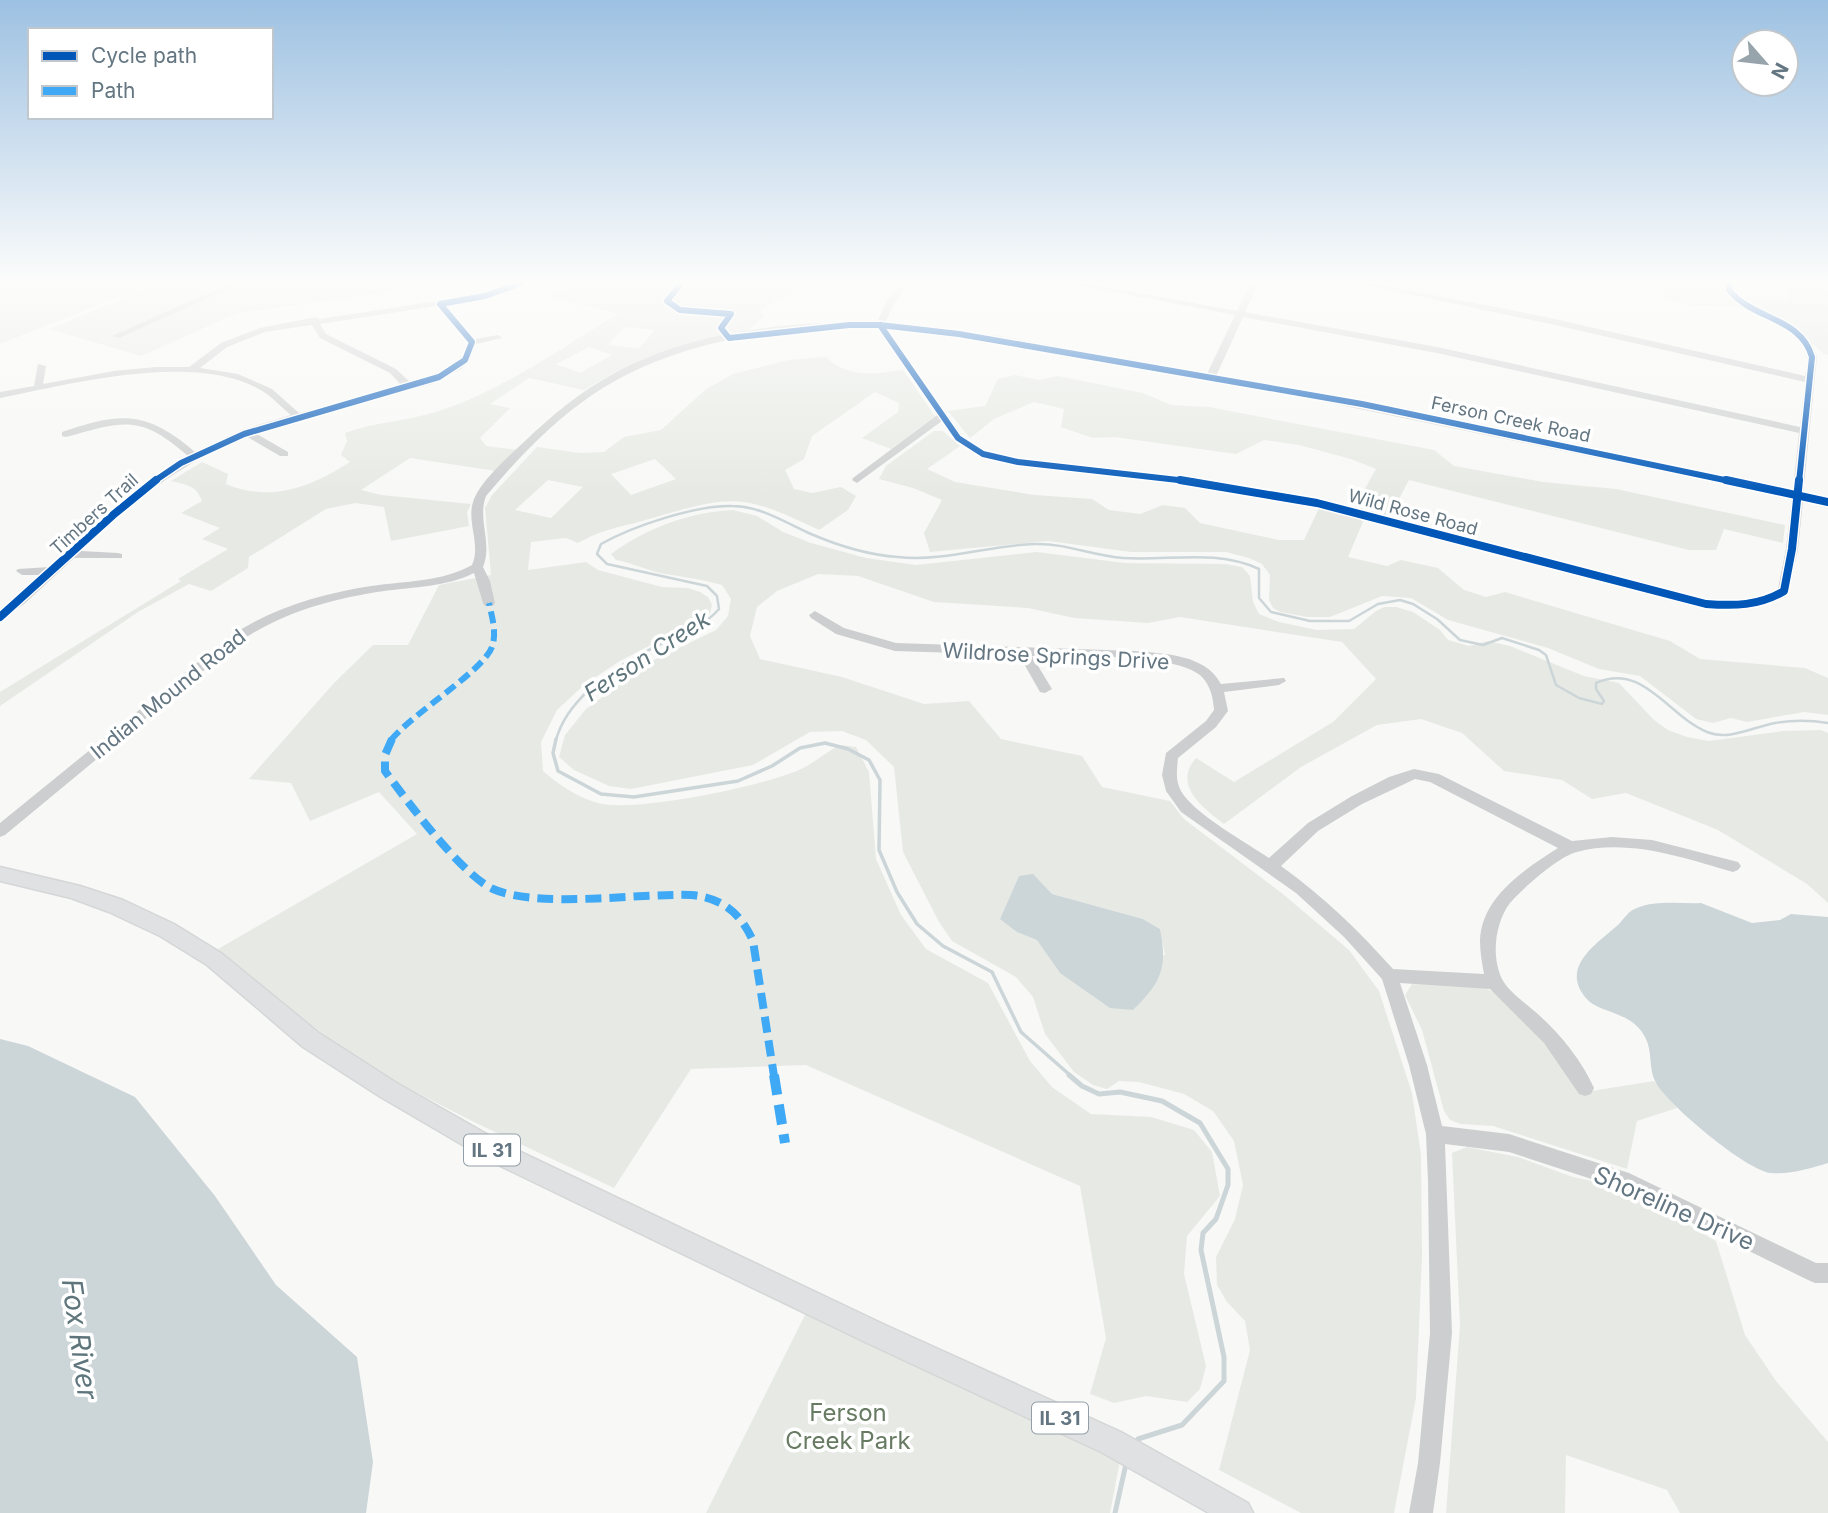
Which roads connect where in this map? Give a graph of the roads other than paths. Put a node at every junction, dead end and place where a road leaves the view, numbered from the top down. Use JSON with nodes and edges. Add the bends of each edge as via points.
{"nodes":[{"id":1,"x":211,"y":354,"type":"edge"},
{"id":2,"x":358,"y":354,"type":"edge"},
{"id":3,"x":468,"y":354,"type":"edge"},
{"id":4,"x":669,"y":354,"type":"edge"},
{"id":5,"x":899,"y":354,"type":"edge"},
{"id":6,"x":1073,"y":354,"type":"edge"},
{"id":7,"x":1221,"y":354,"type":"edge"},
{"id":8,"x":1447,"y":354,"type":"edge"},
{"id":9,"x":1694,"y":354,"type":"edge"},
{"id":10,"x":1811,"y":354,"type":"edge"},
{"id":11,"x":41,"y":366,"type":"dead end"},
{"id":12,"x":192,"y":369,"type":"junction"},
{"id":13,"x":1210,"y":377,"type":"junction"},
{"id":14,"x":1810,"y":380,"type":"junction"},
{"id":15,"x":38,"y":388,"type":"junction"},
{"id":16,"x":410,"y":388,"type":"junction"},
{"id":17,"x":0,"y":395,"type":"edge"},
{"id":18,"x":297,"y":415,"type":"junction"},
{"id":19,"x":942,"y":417,"type":"junction"},
{"id":20,"x":1803,"y":430,"type":"junction"},
{"id":21,"x":246,"y":432,"type":"junction"},
{"id":22,"x":66,"y":434,"type":"dead end"},
{"id":23,"x":284,"y":454,"type":"dead end"},
{"id":24,"x":194,"y":456,"type":"junction"},
{"id":25,"x":857,"y":480,"type":"dead end"},
{"id":26,"x":1796,"y":495,"type":"junction"},
{"id":27,"x":1828,"y":502,"type":"edge"},
{"id":28,"x":72,"y":554,"type":"junction"},
{"id":29,"x":118,"y":556,"type":"dead end"},
{"id":30,"x":477,"y":567,"type":"junction"},
{"id":31,"x":22,"y":571,"type":"dead end"},
{"id":32,"x":54,"y":571,"type":"junction"},
{"id":33,"x":489,"y":603,"type":"dead end"},
{"id":34,"x":815,"y":615,"type":"dead end"},
{"id":35,"x":0,"y":617,"type":"edge"},
{"id":36,"x":1024,"y":652,"type":"junction"},
{"id":37,"x":1279,"y":681,"type":"dead end"},
{"id":38,"x":1219,"y":688,"type":"junction"},
{"id":39,"x":1045,"y":689,"type":"dead end"},
{"id":40,"x":0,"y":831,"type":"edge"},
{"id":41,"x":1570,"y":847,"type":"junction"},
{"id":42,"x":1271,"y":866,"type":"junction"},
{"id":43,"x":1732,"y":866,"type":"dead end"},
{"id":44,"x":0,"y":874,"type":"edge"},
{"id":45,"x":1389,"y":976,"type":"junction"},
{"id":46,"x":1495,"y":982,"type":"junction"},
{"id":47,"x":1585,"y":1087,"type":"dead end"},
{"id":48,"x":1435,"y":1134,"type":"junction"},
{"id":49,"x":1824,"y":1278,"type":"edge"},
{"id":50,"x":1238,"y":1513,"type":"edge"},
{"id":51,"x":1421,"y":1513,"type":"edge"}],
"edges":[{"from":1,"to":12,"type":"street"},
{"from":2,"to":16,"type":"street","via":[[393,371]]},
{"from":3,"to":16,"type":"street","name":"Timbers Trail","via":[[457,367]]},
{"from":4,"to":30,"type":"street","name":"Ferson Creek Road","via":[[589,389],[559,413],[481,495],[475,510],[482,556]]},
{"from":5,"to":19,"type":"street","name":"Wild Rose Road"},
{"from":6,"to":13,"type":"street","name":"Ferson Creek Road"},
{"from":7,"to":13,"type":"street"},
{"from":8,"to":20,"type":"street"},
{"from":9,"to":14,"type":"street"},
{"from":10,"to":14,"type":"street","name":"Wild Rose Road"},
{"from":11,"to":15,"type":"street"},
{"from":12,"to":15,"type":"street","via":[[145,371]]},
{"from":12,"to":18,"type":"street","via":[[246,381]]},
{"from":13,"to":26,"type":"street","name":"Ferson Creek Road","via":[[1362,404]]},
{"from":14,"to":20,"type":"street","name":"Wild Rose Road"},
{"from":15,"to":17,"type":"street"},
{"from":16,"to":18,"type":"street","name":"Timbers Trail"},
{"from":18,"to":21,"type":"street","name":"Timbers Trail"},
{"from":19,"to":25,"type":"street"},
{"from":19,"to":26,"type":"street","name":"Wild Rose Road","via":[[970,447],[999,459],[1257,491],[1317,503],[1706,604],[1756,604],[1784,591]]},
{"from":20,"to":26,"type":"street","name":"Wild Rose Road"},
{"from":21,"to":23,"type":"street"},
{"from":21,"to":24,"type":"street","name":"Timbers Trail"},
{"from":22,"to":24,"type":"street","via":[[108,422],[138,423],[159,429]]},
{"from":24,"to":28,"type":"street","name":"Timbers Trail","via":[[144,489]]},
{"from":26,"to":27,"type":"street","name":"Ferson Creek Road"},
{"from":28,"to":29,"type":"street"},
{"from":28,"to":32,"type":"street","name":"Timbers Trail"},
{"from":30,"to":33,"type":"street","name":"Ferson Creek Road"},
{"from":30,"to":40,"type":"street","name":"Indian Mound Road","via":[[446,578],[333,596],[261,621]]},
{"from":31,"to":32,"type":"street"},
{"from":32,"to":35,"type":"street","name":"Timbers Trail"},
{"from":34,"to":36,"type":"street","name":"Wildrose Springs Drive","via":[[840,631],[878,644]]},
{"from":36,"to":38,"type":"street","name":"Wildrose Springs Drive","via":[[1172,659],[1200,668]]},
{"from":36,"to":39,"type":"street"},
{"from":37,"to":38,"type":"street"},
{"from":38,"to":42,"type":"street","via":[[1221,711],[1171,756],[1171,783],[1186,808]]},
{"from":41,"to":42,"type":"street","via":[[1443,782],[1414,774],[1394,780],[1313,827]]},
{"from":41,"to":43,"type":"street","via":[[1592,842],[1648,843]]},
{"from":41,"to":46,"type":"street","via":[[1506,894],[1490,927],[1488,950]]},
{"from":42,"to":45,"type":"street","via":[[1350,932]]},
{"from":44,"to":50,"type":"main road","number":"IL 31","via":[[73,891],[167,930],[202,952],[311,1040],[498,1153],[1111,1442]]},
{"from":45,"to":46,"type":"street"},
{"from":45,"to":48,"type":"street"},
{"from":46,"to":47,"type":"street","via":[[1545,1031]]},
{"from":48,"to":49,"type":"street","name":"Shoreline Drive","via":[[1509,1143],[1629,1182]]},
{"from":48,"to":51,"type":"street","via":[[1441,1333]]}]}
